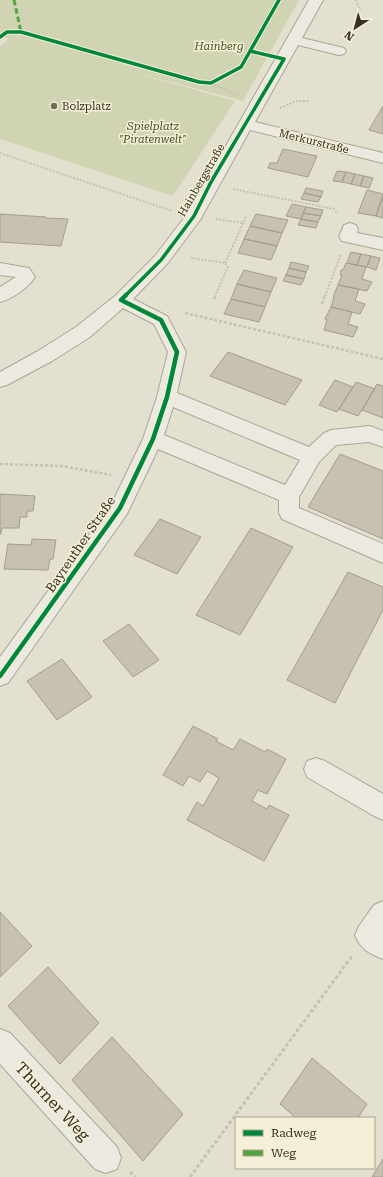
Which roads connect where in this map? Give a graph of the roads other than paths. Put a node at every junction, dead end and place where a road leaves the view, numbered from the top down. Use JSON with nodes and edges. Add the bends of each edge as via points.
{"nodes":[{"id":1,"x":316,"y":0,"type":"edge"},
{"id":2,"x":294,"y":40,"type":"junction"},
{"id":3,"x":339,"y":51,"type":"dead end"},
{"id":4,"x":246,"y":124,"type":"junction"},
{"id":5,"x":383,"y":158,"type":"edge"},
{"id":6,"x":349,"y":233,"type":"road end"},
{"id":7,"x":383,"y":244,"type":"edge"},
{"id":8,"x":0,"y":269,"type":"edge"},
{"id":9,"x":0,"y":296,"type":"edge"},
{"id":10,"x":121,"y":300,"type":"junction"},
{"id":11,"x":0,"y":380,"type":"edge"},
{"id":12,"x":167,"y":397,"type":"junction"},
{"id":13,"x":153,"y":439,"type":"junction"},
{"id":14,"x":383,"y":439,"type":"edge"},
{"id":15,"x":312,"y":457,"type":"junction"},
{"id":16,"x":289,"y":496,"type":"junction"},
{"id":17,"x":383,"y":554,"type":"edge"},
{"id":18,"x":0,"y":676,"type":"edge"},
{"id":19,"x":316,"y":769,"type":"dead end"},
{"id":20,"x":383,"y":808,"type":"edge"},
{"id":21,"x":383,"y":914,"type":"edge"},
{"id":22,"x":376,"y":940,"type":"edge"},
{"id":23,"x":0,"y":1043,"type":"edge"},
{"id":24,"x":106,"y":1158,"type":"dead end"}],
"edges":[{"from":1,"to":2,"type":"street","name":"Hainbergstraße"},
{"from":2,"to":3,"type":"street"},
{"from":2,"to":4,"type":"street","name":"Hainbergstraße"},
{"from":4,"to":5,"type":"street","name":"Merkurstraße"},
{"from":4,"to":10,"type":"street","name":"Hainbergstraße","via":[[194,216],[161,260]]},
{"from":6,"to":7,"type":"street"},
{"from":8,"to":9,"type":"street","via":[[23,272],[26,277]]},
{"from":10,"to":11,"type":"street","name":"Hainbergstraße","via":[[83,332],[46,356]]},
{"from":10,"to":12,"type":"street","name":"Bayreuther Straße","via":[[161,320],[177,352]]},
{"from":12,"to":13,"type":"street","name":"Bayreuther Straße"},
{"from":12,"to":15,"type":"street"},
{"from":13,"to":16,"type":"street"},
{"from":13,"to":18,"type":"street","name":"Bayreuther Straße","via":[[120,508]]},
{"from":14,"to":15,"type":"street","via":[[370,434],[331,438]]},
{"from":15,"to":16,"type":"street"},
{"from":16,"to":17,"type":"street","via":[[289,513]]},
{"from":19,"to":20,"type":"street"},
{"from":21,"to":22,"type":"street"},
{"from":23,"to":24,"type":"street","name":"Thurner Weg"}]}
